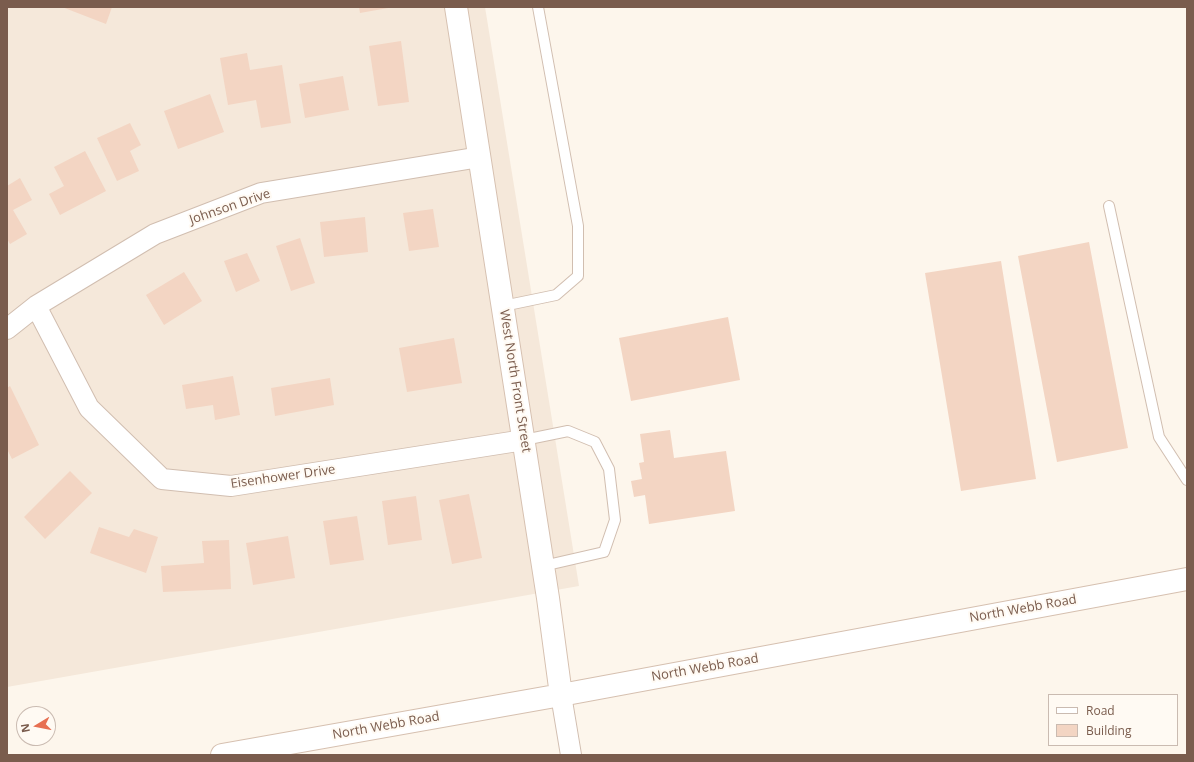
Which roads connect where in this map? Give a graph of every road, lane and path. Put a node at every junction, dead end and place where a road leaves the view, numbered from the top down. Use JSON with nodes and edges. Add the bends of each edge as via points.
{"nodes":[{"id":1,"x":456,"y":7,"type":"edge"},
{"id":2,"x":538,"y":7,"type":"edge"},
{"id":3,"x":480,"y":157,"type":"junction"},
{"id":4,"x":1109,"y":206,"type":"dead end"},
{"id":5,"x":36,"y":306,"type":"junction"},
{"id":6,"x":503,"y":306,"type":"junction"},
{"id":7,"x":7,"y":329,"type":"edge"},
{"id":8,"x":524,"y":440,"type":"junction"},
{"id":9,"x":1187,"y":480,"type":"edge"},
{"id":10,"x":543,"y":566,"type":"junction"},
{"id":11,"x":1187,"y":579,"type":"edge"},
{"id":12,"x":561,"y":694,"type":"junction"},
{"id":13,"x":276,"y":750,"type":"edge"},
{"id":14,"x":222,"y":755,"type":"edge"},
{"id":15,"x":571,"y":755,"type":"edge"}],
"edges":[{"from":1,"to":3,"type":"main road","name":"West North Front Street"},
{"from":2,"to":6,"type":"lane","via":[[578,226],[578,276],[556,295]]},
{"from":3,"to":5,"type":"street","name":"Johnson Drive","via":[[261,193],[155,234]]},
{"from":3,"to":6,"type":"main road","name":"West North Front Street"},
{"from":4,"to":9,"type":"lane","via":[[1159,438]]},
{"from":5,"to":7,"type":"street","name":"Johnson Drive"},
{"from":5,"to":8,"type":"street","name":"Eisenhower Drive","via":[[89,408],[162,479],[231,486]]},
{"from":6,"to":8,"type":"main road","name":"West North Front Street"},
{"from":8,"to":10,"type":"main road","name":"West North Front Street"},
{"from":8,"to":10,"type":"lane","via":[[568,431],[595,442],[609,470],[615,520],[604,552]]},
{"from":10,"to":12,"type":"main road","name":"West North Front Street"},
{"from":11,"to":12,"type":"main road","name":"North Webb Road"},
{"from":12,"to":13,"type":"main road","name":"North Webb Road"},
{"from":12,"to":15,"type":"street","name":"West North Front Street"},
{"from":13,"to":14,"type":"main road","name":"North Webb Road"}]}
